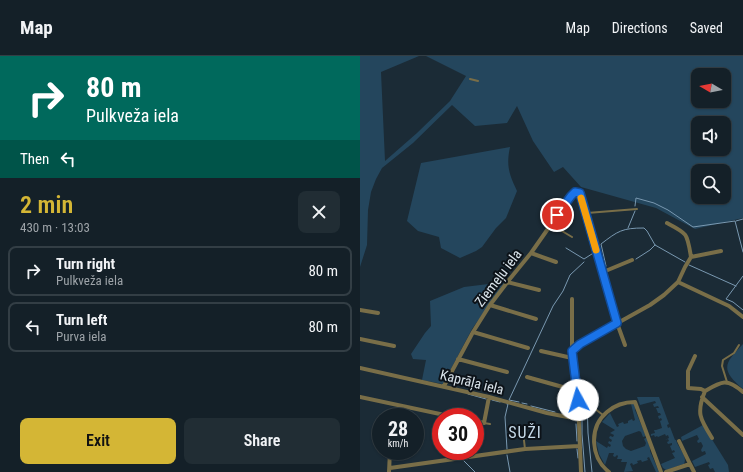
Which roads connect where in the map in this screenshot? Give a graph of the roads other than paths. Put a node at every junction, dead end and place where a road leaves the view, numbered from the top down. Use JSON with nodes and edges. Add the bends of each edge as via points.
{"nodes":[{"id":1,"x":470,"y":79,"type":"dead end"},
{"id":2,"x":478,"y":81,"type":"dead end"},
{"id":3,"x":637,"y":209,"type":"dead end"},
{"id":4,"x":586,"y":213,"type":"junction"},
{"id":5,"x":666,"y":223,"type":"dead end"},
{"id":6,"x":551,"y":224,"type":"junction"},
{"id":7,"x":572,"y":236,"type":"dead end"},
{"id":8,"x":721,"y":251,"type":"dead end"},
{"id":9,"x":531,"y":252,"type":"junction"},
{"id":10,"x":691,"y":257,"type":"junction"},
{"id":11,"x":632,"y":260,"type":"dead end"},
{"id":12,"x":556,"y":262,"type":"dead end"},
{"id":13,"x":603,"y":272,"type":"junction"},
{"id":14,"x":507,"y":282,"type":"junction"},
{"id":15,"x":678,"y":282,"type":"junction"},
{"id":16,"x":539,"y":290,"type":"dead end"},
{"id":17,"x":572,"y":299,"type":"dead end"},
{"id":18,"x":490,"y":305,"type":"junction"},
{"id":19,"x":360,"y":310,"type":"edge"},
{"id":20,"x":378,"y":313,"type":"dead end"},
{"id":21,"x":743,"y":317,"type":"edge"},
{"id":22,"x":536,"y":319,"type":"dead end"},
{"id":23,"x":617,"y":323,"type":"junction"},
{"id":24,"x":473,"y":332,"type":"junction"},
{"id":25,"x":360,"y":339,"type":"edge"},
{"id":26,"x":625,"y":345,"type":"dead end"},
{"id":27,"x":739,"y":345,"type":"dead end"},
{"id":28,"x":394,"y":346,"type":"dead end"},
{"id":29,"x":528,"y":348,"type":"dead end"},
{"id":30,"x":541,"y":351,"type":"dead end"},
{"id":31,"x":572,"y":351,"type":"junction"},
{"id":32,"x":695,"y":356,"type":"dead end"},
{"id":33,"x":572,"y":358,"type":"junction"},
{"id":34,"x":458,"y":359,"type":"junction"},
{"id":35,"x":360,"y":368,"type":"edge"},
{"id":36,"x":508,"y":372,"type":"dead end"},
{"id":37,"x":527,"y":377,"type":"dead end"},
{"id":38,"x":727,"y":382,"type":"junction"},
{"id":39,"x":444,"y":386,"type":"junction"},
{"id":40,"x":577,"y":391,"type":"junction"},
{"id":41,"x":704,"y":391,"type":"junction"},
{"id":42,"x":743,"y":392,"type":"edge"},
{"id":43,"x":360,"y":397,"type":"edge"},
{"id":44,"x":489,"y":397,"type":"junction"},
{"id":45,"x":702,"y":397,"type":"junction"},
{"id":46,"x":595,"y":409,"type":"dead end"},
{"id":47,"x":432,"y":412,"type":"edge"},
{"id":48,"x":604,"y":416,"type":"junction"},
{"id":49,"x":578,"y":419,"type":"junction"},
{"id":50,"x":484,"y":423,"type":"joint"},
{"id":51,"x":490,"y":424,"type":"dead end"},
{"id":52,"x":523,"y":432,"type":"dead end"},
{"id":53,"x":743,"y":435,"type":"edge"},
{"id":54,"x":712,"y":438,"type":"dead end"},
{"id":55,"x":679,"y":441,"type":"dead end"},
{"id":56,"x":579,"y":446,"type":"junction"},
{"id":57,"x":525,"y":449,"type":"junction"},
{"id":58,"x":390,"y":460,"type":"edge"},
{"id":59,"x":690,"y":464,"type":"junction"},
{"id":60,"x":389,"y":470,"type":"edge"},
{"id":61,"x":581,"y":472,"type":"edge"},
{"id":62,"x":609,"y":472,"type":"edge"},
{"id":63,"x":661,"y":472,"type":"edge"},
{"id":64,"x":666,"y":472,"type":"edge"},
{"id":65,"x":694,"y":472,"type":"edge"}],
"edges":[{"from":1,"to":2,"type":"lane"},
{"from":3,"to":4,"type":"lane"},
{"from":4,"to":6,"type":"street","name":"Ziemeļu iela","via":[[580,193],[575,192]]},
{"from":4,"to":13,"type":"street"},
{"from":5,"to":10,"type":"street","via":[[688,236]]},
{"from":6,"to":7,"type":"lane"},
{"from":6,"to":9,"type":"street","name":"Ziemeļu iela"},
{"from":8,"to":10,"type":"street"},
{"from":9,"to":12,"type":"street"},
{"from":9,"to":14,"type":"street","name":"Ziemeļu iela"},
{"from":10,"to":15,"type":"street"},
{"from":11,"to":13,"type":"street"},
{"from":13,"to":23,"type":"street"},
{"from":14,"to":16,"type":"street"},
{"from":14,"to":18,"type":"street","name":"Ziemeļu iela"},
{"from":15,"to":21,"type":"street","via":[[729,306]]},
{"from":15,"to":23,"type":"street","via":[[650,305]]},
{"from":17,"to":31,"type":"street"},
{"from":18,"to":22,"type":"street"},
{"from":18,"to":24,"type":"street","name":"Ziemeļu iela"},
{"from":19,"to":20,"type":"street"},
{"from":23,"to":26,"type":"street"},
{"from":23,"to":31,"type":"street"},
{"from":24,"to":29,"type":"street"},
{"from":24,"to":34,"type":"street","name":"Ziemeļu iela"},
{"from":25,"to":28,"type":"street"},
{"from":27,"to":38,"type":"lane","via":[[734,353],[723,360],[722,366]]},
{"from":30,"to":33,"type":"street"},
{"from":31,"to":33,"type":"street"},
{"from":32,"to":41,"type":"street","via":[[688,371],[688,388]]},
{"from":33,"to":40,"type":"street"},
{"from":34,"to":36,"type":"street"},
{"from":34,"to":39,"type":"street","name":"Ziemeļu iela"},
{"from":35,"to":39,"type":"street","name":"Kaprāļa iela"},
{"from":37,"to":40,"type":"street"},
{"from":38,"to":41,"type":"street","via":[[718,383]]},
{"from":38,"to":42,"type":"street"},
{"from":39,"to":44,"type":"street","name":"Kaprāļa iela"},
{"from":40,"to":49,"type":"street"},
{"from":41,"to":45,"type":"street"},
{"from":43,"to":47,"type":"street"},
{"from":44,"to":49,"type":"street","name":"Kaprāļa iela"},
{"from":44,"to":50,"type":"street"},
{"from":45,"to":53,"type":"street"},
{"from":45,"to":54,"type":"street","via":[[700,416]]},
{"from":46,"to":48,"type":"lane"},
{"from":48,"to":62,"type":"street","via":[[596,428],[594,448],[601,464]]},
{"from":48,"to":63,"type":"street","via":[[618,405],[635,402]]},
{"from":49,"to":56,"type":"street"},
{"from":50,"to":51,"type":"lane"},
{"from":52,"to":57,"type":"lane"},
{"from":55,"to":59,"type":"street"},
{"from":56,"to":57,"type":"street"},
{"from":56,"to":61,"type":"street"},
{"from":57,"to":60,"type":"street"},
{"from":58,"to":60,"type":"street"},
{"from":59,"to":64,"type":"street"},
{"from":59,"to":65,"type":"street"}]}
